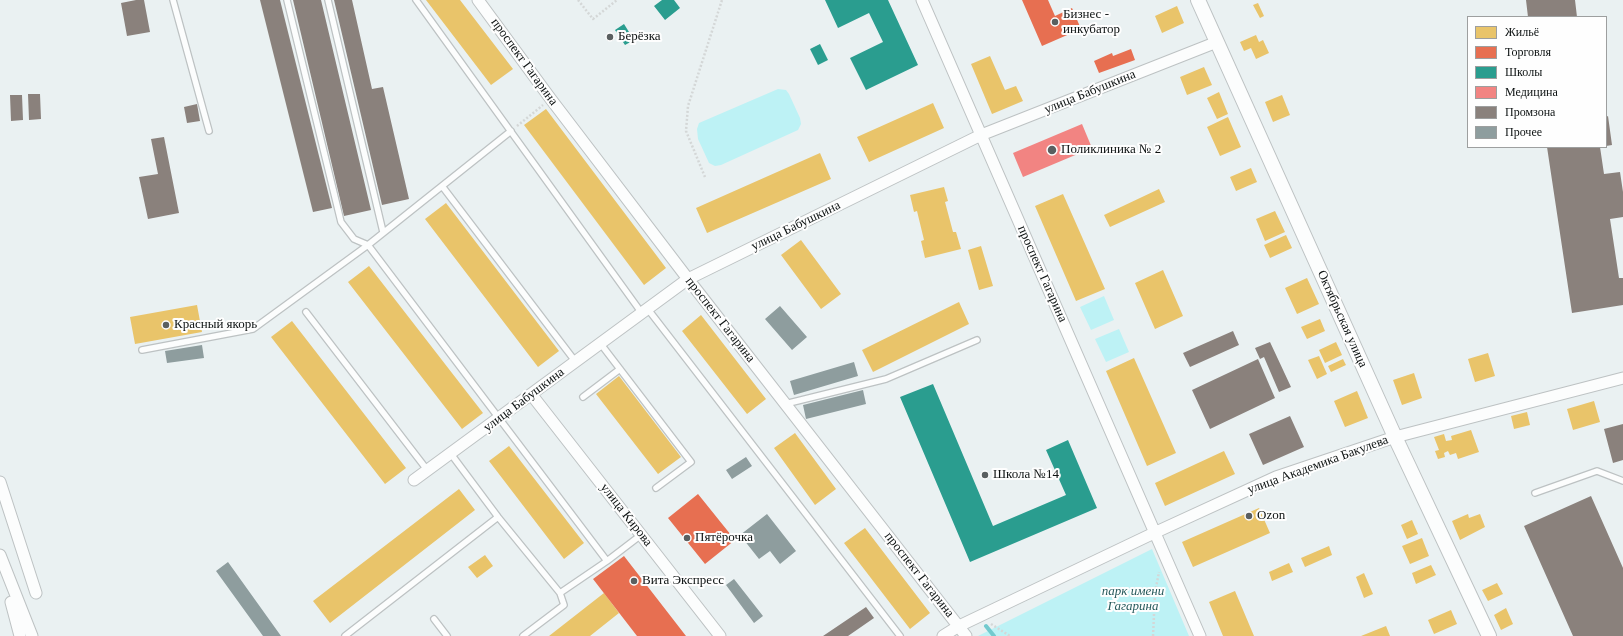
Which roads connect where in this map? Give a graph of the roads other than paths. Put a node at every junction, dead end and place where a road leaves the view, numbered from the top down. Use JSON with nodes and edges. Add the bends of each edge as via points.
{"nodes":[{"id":1,"x":173,"y":0,"type":"edge"},
{"id":2,"x":287,"y":0,"type":"edge"},
{"id":3,"x":328,"y":0,"type":"edge"},
{"id":4,"x":416,"y":0,"type":"edge"},
{"id":5,"x":478,"y":0,"type":"edge"},
{"id":6,"x":922,"y":0,"type":"edge"},
{"id":7,"x":1198,"y":0,"type":"edge"},
{"id":8,"x":1218,"y":42,"type":"junction"},
{"id":9,"x":209,"y":131,"type":"dead end"},
{"id":10,"x":511,"y":131,"type":"junction"},
{"id":11,"x":981,"y":135,"type":"junction"},
{"id":12,"x":442,"y":186,"type":"junction"},
{"id":13,"x":383,"y":232,"type":"junction"},
{"id":14,"x":368,"y":245,"type":"junction"},
{"id":15,"x":688,"y":279,"type":"junction"},
{"id":16,"x":644,"y":310,"type":"junction"},
{"id":17,"x":306,"y":312,"type":"dead end"},
{"id":18,"x":977,"y":340,"type":"dead end"},
{"id":19,"x":600,"y":343,"type":"junction"},
{"id":20,"x":142,"y":350,"type":"dead end"},
{"id":21,"x":575,"y":361,"type":"junction"},
{"id":22,"x":620,"y":369,"type":"junction"},
{"id":23,"x":1623,"y":378,"type":"edge"},
{"id":24,"x":531,"y":394,"type":"junction"},
{"id":25,"x":583,"y":397,"type":"dead end"},
{"id":26,"x":785,"y":404,"type":"junction"},
{"id":27,"x":499,"y":419,"type":"junction"},
{"id":28,"x":1395,"y":437,"type":"junction"},
{"id":29,"x":451,"y":454,"type":"junction"},
{"id":30,"x":428,"y":470,"type":"junction"},
{"id":31,"x":414,"y":480,"type":"dead end"},
{"id":32,"x":1623,"y":481,"type":"edge"},
{"id":33,"x":0,"y":482,"type":"edge"},
{"id":34,"x":656,"y":488,"type":"dead end"},
{"id":35,"x":1535,"y":493,"type":"dead end"},
{"id":36,"x":498,"y":517,"type":"junction"},
{"id":37,"x":1154,"y":533,"type":"junction"},
{"id":38,"x":641,"y":535,"type":"junction"},
{"id":39,"x":0,"y":555,"type":"edge"},
{"id":40,"x":0,"y":558,"type":"edge"},
{"id":41,"x":607,"y":561,"type":"junction"},
{"id":42,"x":36,"y":593,"type":"dead end"},
{"id":43,"x":560,"y":593,"type":"junction"},
{"id":44,"x":434,"y":619,"type":"dead end"},
{"id":45,"x":959,"y":626,"type":"junction"},
{"id":46,"x":20,"y":636,"type":"edge"},
{"id":47,"x":32,"y":636,"type":"edge"},
{"id":48,"x":345,"y":636,"type":"edge"},
{"id":49,"x":447,"y":636,"type":"edge"},
{"id":50,"x":523,"y":636,"type":"edge"},
{"id":51,"x":720,"y":636,"type":"edge"},
{"id":52,"x":900,"y":636,"type":"edge"},
{"id":53,"x":943,"y":636,"type":"edge"},
{"id":54,"x":966,"y":636,"type":"edge"},
{"id":55,"x":1200,"y":636,"type":"edge"},
{"id":56,"x":1489,"y":636,"type":"edge"}],
"edges":[{"from":1,"to":9,"type":"lane"},
{"from":2,"to":14,"type":"lane","via":[[341,222],[354,238]]},
{"from":3,"to":13,"type":"lane"},
{"from":4,"to":10,"type":"lane"},
{"from":5,"to":15,"type":"street","name":"проспект Гагарина"},
{"from":6,"to":11,"type":"street","name":"проспект Гагарина"},
{"from":7,"to":8,"type":"street","name":"Октябрьская улица"},
{"from":8,"to":11,"type":"street","name":"улица Бабушкина"},
{"from":8,"to":28,"type":"street","name":"Октябрьская улица"},
{"from":10,"to":12,"type":"lane"},
{"from":10,"to":16,"type":"lane"},
{"from":11,"to":15,"type":"street","name":"улица Бабушкина"},
{"from":11,"to":37,"type":"street","name":"проспект Гагарина"},
{"from":12,"to":13,"type":"lane"},
{"from":12,"to":21,"type":"lane"},
{"from":13,"to":14,"type":"lane"},
{"from":14,"to":20,"type":"lane","via":[[254,329]]},
{"from":14,"to":27,"type":"lane"},
{"from":15,"to":16,"type":"street","name":"улица Бабушкина"},
{"from":15,"to":26,"type":"street","name":"проспект Гагарина"},
{"from":16,"to":19,"type":"street","name":"улица Бабушкина"},
{"from":16,"to":52,"type":"lane"},
{"from":17,"to":30,"type":"lane"},
{"from":18,"to":26,"type":"lane","via":[[886,379]]},
{"from":19,"to":21,"type":"street","name":"улица Бабушкина"},
{"from":19,"to":22,"type":"lane"},
{"from":21,"to":24,"type":"street","name":"улица Бабушкина"},
{"from":22,"to":25,"type":"lane"},
{"from":22,"to":34,"type":"lane","via":[[691,462]]},
{"from":23,"to":28,"type":"street","name":"улица Академика Бакулева"},
{"from":24,"to":27,"type":"street","name":"улица Бабушкина"},
{"from":24,"to":38,"type":"street","name":"улица Кирова"},
{"from":26,"to":45,"type":"street","name":"проспект Гагарина"},
{"from":27,"to":29,"type":"street","name":"улица Бабушкина"},
{"from":27,"to":41,"type":"lane"},
{"from":28,"to":37,"type":"street","name":"улица Академика Бакулева","via":[[1276,478]]},
{"from":28,"to":56,"type":"street","name":"Октябрьская улица"},
{"from":29,"to":30,"type":"street","name":"улица Бабушкина"},
{"from":29,"to":36,"type":"lane"},
{"from":30,"to":31,"type":"street","name":"улица Бабушкина"},
{"from":32,"to":35,"type":"lane","via":[[1598,471]]},
{"from":33,"to":42,"type":"street"},
{"from":36,"to":43,"type":"lane"},
{"from":36,"to":48,"type":"lane"},
{"from":37,"to":45,"type":"street","name":"улица Академика Бакулева"},
{"from":37,"to":55,"type":"street","name":"проспект Гагарина"},
{"from":38,"to":41,"type":"lane"},
{"from":38,"to":51,"type":"street","name":"улица Кирова"},
{"from":39,"to":47,"type":"street"},
{"from":40,"to":46,"type":"street"},
{"from":41,"to":43,"type":"lane"},
{"from":43,"to":50,"type":"lane","via":[[564,605]]},
{"from":44,"to":49,"type":"lane"},
{"from":45,"to":53,"type":"street","name":"улица Академика Бакулева"},
{"from":45,"to":54,"type":"street","name":"проспект Гагарина"}]}
